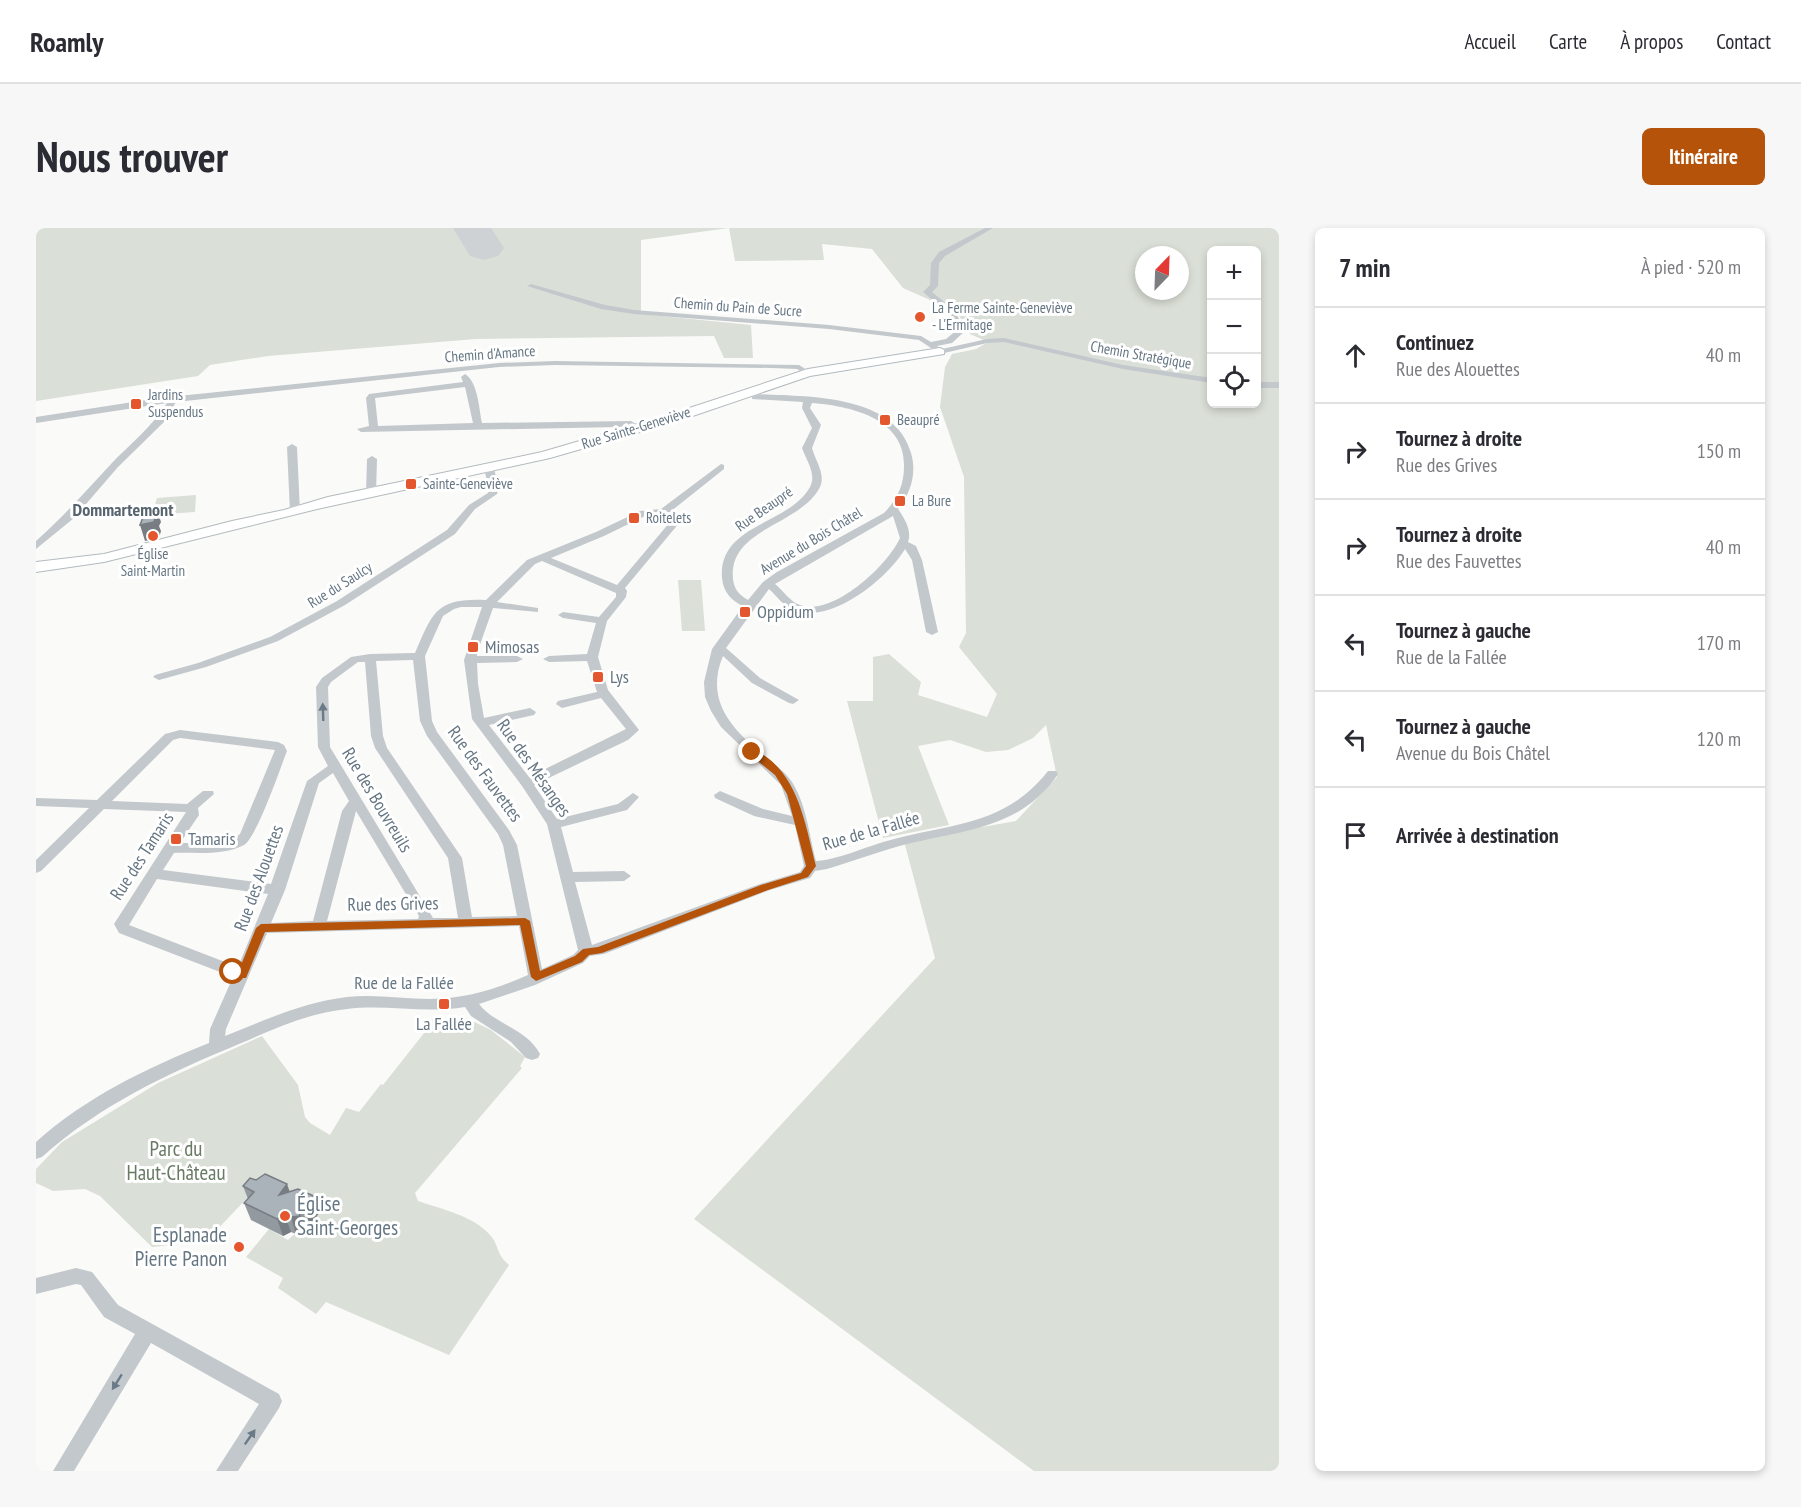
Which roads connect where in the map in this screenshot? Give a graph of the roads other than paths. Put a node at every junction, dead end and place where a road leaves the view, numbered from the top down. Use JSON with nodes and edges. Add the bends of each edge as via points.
{"nodes":[{"id":1,"x":990,"y":228,"type":"edge"},
{"id":2,"x":531,"y":286,"type":"dead end"},
{"id":3,"x":936,"y":348,"type":"junction"},
{"id":4,"x":464,"y":368,"type":"junction"},
{"id":5,"x":808,"y":373,"type":"junction"},
{"id":6,"x":1207,"y":380,"type":"edge"},
{"id":7,"x":467,"y":384,"type":"junction"},
{"id":8,"x":1261,"y":385,"type":"edge"},
{"id":9,"x":1279,"y":385,"type":"edge"},
{"id":10,"x":755,"y":397,"type":"dead end"},
{"id":11,"x":173,"y":400,"type":"junction"},
{"id":12,"x":808,"y":401,"type":"junction"},
{"id":13,"x":36,"y":420,"type":"edge"},
{"id":14,"x":478,"y":426,"type":"junction"},
{"id":15,"x":374,"y":428,"type":"junction"},
{"id":16,"x":634,"y":428,"type":"junction"},
{"id":17,"x":361,"y":429,"type":"dead end"},
{"id":18,"x":292,"y":447,"type":"dead end"},
{"id":19,"x":372,"y":459,"type":"dead end"},
{"id":20,"x":721,"y":467,"type":"dead end"},
{"id":21,"x":489,"y":469,"type":"junction"},
{"id":22,"x":371,"y":493,"type":"junction"},
{"id":23,"x":894,"y":510,"type":"junction"},
{"id":24,"x":295,"y":512,"type":"junction"},
{"id":25,"x":663,"y":512,"type":"junction"},
{"id":26,"x":904,"y":544,"type":"junction"},
{"id":27,"x":36,"y":546,"type":"edge"},
{"id":28,"x":540,"y":557,"type":"junction"},
{"id":29,"x":36,"y":567,"type":"edge"},
{"id":30,"x":767,"y":584,"type":"junction"},
{"id":31,"x":619,"y":589,"type":"junction"},
{"id":32,"x":489,"y":603,"type":"junction"},
{"id":33,"x":750,"y":605,"type":"junction"},
{"id":34,"x":534,"y":610,"type":"dead end"},
{"id":35,"x":563,"y":615,"type":"dead end"},
{"id":36,"x":602,"y":621,"type":"junction"},
{"id":37,"x":932,"y":632,"type":"dead end"},
{"id":38,"x":718,"y":649,"type":"junction"},
{"id":39,"x":419,"y":656,"type":"junction"},
{"id":40,"x":370,"y":657,"type":"junction"},
{"id":41,"x":592,"y":657,"type":"junction"},
{"id":42,"x":549,"y":658,"type":"dead end"},
{"id":43,"x":517,"y":659,"type":"dead end"},
{"id":44,"x":470,"y":660,"type":"junction"},
{"id":45,"x":159,"y":677,"type":"dead end"},
{"id":46,"x":604,"y":694,"type":"junction"},
{"id":47,"x":793,"y":700,"type":"dead end"},
{"id":48,"x":562,"y":704,"type":"dead end"},
{"id":49,"x":530,"y":712,"type":"dead end"},
{"id":50,"x":480,"y":723,"type":"junction"},
{"id":51,"x":337,"y":767,"type":"junction"},
{"id":52,"x":1052,"y":774,"type":"dead end"},
{"id":53,"x":527,"y":783,"type":"junction"},
{"id":54,"x":208,"y":794,"type":"dead end"},
{"id":55,"x":720,"y":795,"type":"dead end"},
{"id":56,"x":633,"y":797,"type":"dead end"},
{"id":57,"x":356,"y":801,"type":"junction"},
{"id":58,"x":36,"y":802,"type":"edge"},
{"id":59,"x":101,"y":804,"type":"junction"},
{"id":60,"x":190,"y":808,"type":"junction"},
{"id":61,"x":799,"y":822,"type":"junction"},
{"id":62,"x":554,"y":824,"type":"junction"},
{"id":63,"x":170,"y":848,"type":"junction"},
{"id":64,"x":811,"y":866,"type":"junction"},
{"id":65,"x":36,"y":868,"type":"edge"},
{"id":66,"x":153,"y":874,"type":"junction"},
{"id":67,"x":624,"y":876,"type":"dead end"},
{"id":68,"x":568,"y":877,"type":"junction"},
{"id":69,"x":278,"y":890,"type":"junction"},
{"id":70,"x":525,"y":921,"type":"junction"},
{"id":71,"x":466,"y":922,"type":"junction"},
{"id":72,"x":425,"y":923,"type":"junction"},
{"id":73,"x":320,"y":926,"type":"junction"},
{"id":74,"x":261,"y":928,"type":"junction"},
{"id":75,"x":586,"y":951,"type":"junction"},
{"id":76,"x":243,"y":975,"type":"junction"},
{"id":77,"x":536,"y":977,"type":"junction"},
{"id":78,"x":469,"y":1001,"type":"junction"},
{"id":79,"x":216,"y":1046,"type":"junction"},
{"id":80,"x":532,"y":1054,"type":"dead end"},
{"id":81,"x":36,"y":1152,"type":"edge"},
{"id":82,"x":36,"y":1286,"type":"edge"},
{"id":83,"x":147,"y":1332,"type":"junction"},
{"id":84,"x":63,"y":1471,"type":"edge"},
{"id":85,"x":226,"y":1471,"type":"edge"}],
"edges":[{"from":1,"to":3,"type":"street","via":[[942,254],[935,263],[934,286],[927,292],[955,316],[961,330]]},
{"from":2,"to":3,"type":"street","name":"Chemin du Pain de Sucre","via":[[630,312],[840,328],[921,338]]},
{"from":3,"to":5,"type":"street","name":"Rue Sainte-Geneviève","via":[[920,356]]},
{"from":3,"to":6,"type":"street","name":"Chemin Stratégique","via":[[1008,340],[1123,367]]},
{"from":4,"to":5,"type":"street","name":"Chemin d'Amance","via":[[555,363],[799,367]]},
{"from":4,"to":7,"type":"street"},
{"from":4,"to":11,"type":"street","name":"Chemin d'Amance"},
{"from":5,"to":16,"type":"street","name":"Rue Sainte-Geneviève"},
{"from":7,"to":14,"type":"street"},
{"from":7,"to":15,"type":"street","via":[[372,396]]},
{"from":8,"to":9,"type":"street"},
{"from":10,"to":12,"type":"street"},
{"from":11,"to":13,"type":"street","name":"Chemin d'Amance"},
{"from":11,"to":27,"type":"street","via":[[161,420],[114,465],[70,516]]},
{"from":12,"to":23,"type":"street","via":[[869,412],[899,432],[908,453],[909,473],[905,493]]},
{"from":12,"to":33,"type":"street","name":"Rue Beaupré","via":[[806,408],[818,426],[807,448],[818,476],[814,489],[798,505],[742,541],[729,558],[730,590]]},
{"from":14,"to":15,"type":"street"},
{"from":14,"to":16,"type":"street","via":[[618,424]]},
{"from":15,"to":17,"type":"street"},
{"from":16,"to":21,"type":"street","name":"Rue Sainte-Geneviève"},
{"from":18,"to":24,"type":"street"},
{"from":19,"to":22,"type":"street"},
{"from":20,"to":25,"type":"street"},
{"from":21,"to":22,"type":"street","name":"Rue Sainte-Geneviève"},
{"from":21,"to":45,"type":"street","name":"Rue du Saulcy","via":[[492,494],[472,507],[451,532],[350,597],[274,639]]},
{"from":22,"to":24,"type":"street","name":"Rue Sainte-Geneviève"},
{"from":23,"to":26,"type":"street","via":[[901,522]]},
{"from":23,"to":30,"type":"street","name":"Avenue du Bois Châtel"},
{"from":24,"to":29,"type":"street","name":"Rue Sainte-Geneviève","via":[[105,558]]},
{"from":25,"to":28,"type":"street","name":"Rue des Mésanges","via":[[643,513]]},
{"from":25,"to":31,"type":"street","via":[[673,516],[675,522]]},
{"from":26,"to":30,"type":"street","via":[[883,572],[825,609],[794,607]]},
{"from":26,"to":37,"type":"street","via":[[912,548],[917,560]]},
{"from":28,"to":31,"type":"street"},
{"from":28,"to":32,"type":"street","name":"Rue des Mésanges"},
{"from":30,"to":33,"type":"street","name":"Avenue du Bois Châtel"},
{"from":31,"to":36,"type":"street","via":[[622,595]]},
{"from":32,"to":34,"type":"street"},
{"from":32,"to":39,"type":"street","via":[[443,610]]},
{"from":32,"to":44,"type":"street","name":"Rue des Mésanges"},
{"from":33,"to":38,"type":"street","name":"Avenue du Bois Châtel"},
{"from":35,"to":36,"type":"street"},
{"from":36,"to":41,"type":"street"},
{"from":38,"to":47,"type":"street","via":[[729,653],[756,681]]},
{"from":38,"to":61,"type":"street","name":"Avenue du Bois Châtel","via":[[709,681],[721,718],[785,782]]},
{"from":39,"to":40,"type":"street","name":"Rue des Bouvreuils"},
{"from":39,"to":70,"type":"street","name":"Rue des Fauvettes","via":[[426,722],[510,845]]},
{"from":51,"to":40,"type":"street","name":"Rue des Bouvreuils","one_way":true,"via":[[324,747],[323,684],[355,659]]},
{"from":40,"to":71,"type":"street","via":[[381,748],[455,858]]},
{"from":41,"to":42,"type":"street"},
{"from":41,"to":46,"type":"street"},
{"from":43,"to":44,"type":"street"},
{"from":44,"to":50,"type":"street","name":"Rue des Mésanges"},
{"from":46,"to":48,"type":"street"},
{"from":46,"to":53,"type":"street","via":[[632,726],[632,732]]},
{"from":49,"to":50,"type":"street"},
{"from":50,"to":53,"type":"street","name":"Rue des Mésanges"},
{"from":51,"to":57,"type":"street","name":"Rue des Bouvreuils"},
{"from":51,"to":69,"type":"street","name":"Rue des Alouettes","via":[[313,781]]},
{"from":52,"to":64,"type":"street","name":"Rue de la Fallée","via":[[1023,806],[990,822]]},
{"from":53,"to":62,"type":"street","name":"Rue des Mésanges"},
{"from":54,"to":60,"type":"street","name":"Rue des Tamaris"},
{"from":55,"to":61,"type":"street","via":[[759,813]]},
{"from":56,"to":62,"type":"street","via":[[622,807]]},
{"from":57,"to":72,"type":"street","name":"Rue des Bouvreuils","via":[[426,916]]},
{"from":57,"to":73,"type":"street","via":[[349,811]]},
{"from":58,"to":59,"type":"street"},
{"from":59,"to":60,"type":"street"},
{"from":59,"to":63,"type":"street","via":[[160,743],[173,735],[280,748],[242,842]]},
{"from":59,"to":65,"type":"street"},
{"from":60,"to":63,"type":"street","name":"Rue des Tamaris","via":[[192,815]]},
{"from":61,"to":64,"type":"street","name":"Avenue du Bois Châtel"},
{"from":62,"to":68,"type":"street","name":"Rue des Mésanges"},
{"from":63,"to":66,"type":"street","name":"Rue des Tamaris"},
{"from":64,"to":75,"type":"street","name":"Rue de la Fallée","via":[[805,875],[599,950]]},
{"from":66,"to":69,"type":"street"},
{"from":66,"to":76,"type":"street","name":"Rue des Tamaris","via":[[123,920],[124,929]]},
{"from":67,"to":68,"type":"street"},
{"from":68,"to":75,"type":"street","name":"Rue des Mésanges"},
{"from":69,"to":74,"type":"street","name":"Rue des Alouettes"},
{"from":70,"to":71,"type":"street","name":"Rue des Grives"},
{"from":70,"to":77,"type":"street","name":"Rue des Fauvettes"},
{"from":71,"to":72,"type":"street","name":"Rue des Grives"},
{"from":72,"to":73,"type":"street","name":"Rue des Grives"},
{"from":73,"to":74,"type":"street","name":"Rue des Grives"},
{"from":74,"to":76,"type":"street","name":"Rue des Alouettes"},
{"from":75,"to":77,"type":"street","name":"Rue de la Fallée","via":[[578,959]]},
{"from":76,"to":79,"type":"street","name":"Rue des Alouettes","via":[[218,1029]]},
{"from":77,"to":78,"type":"street","name":"Rue de la Fallée"},
{"from":78,"to":79,"type":"street","name":"Rue de la Fallée","via":[[384,1001],[316,1008]]},
{"from":78,"to":80,"type":"street","via":[[476,1012],[516,1038]]},
{"from":79,"to":81,"type":"street","name":"Rue de la Fallée","via":[[159,1071],[74,1118]]},
{"from":82,"to":83,"type":"street","via":[[76,1276],[86,1278],[111,1311]]},
{"from":83,"to":84,"type":"street","one_way":true},
{"from":85,"to":83,"type":"street","one_way":true,"via":[[272,1401]]}]}
